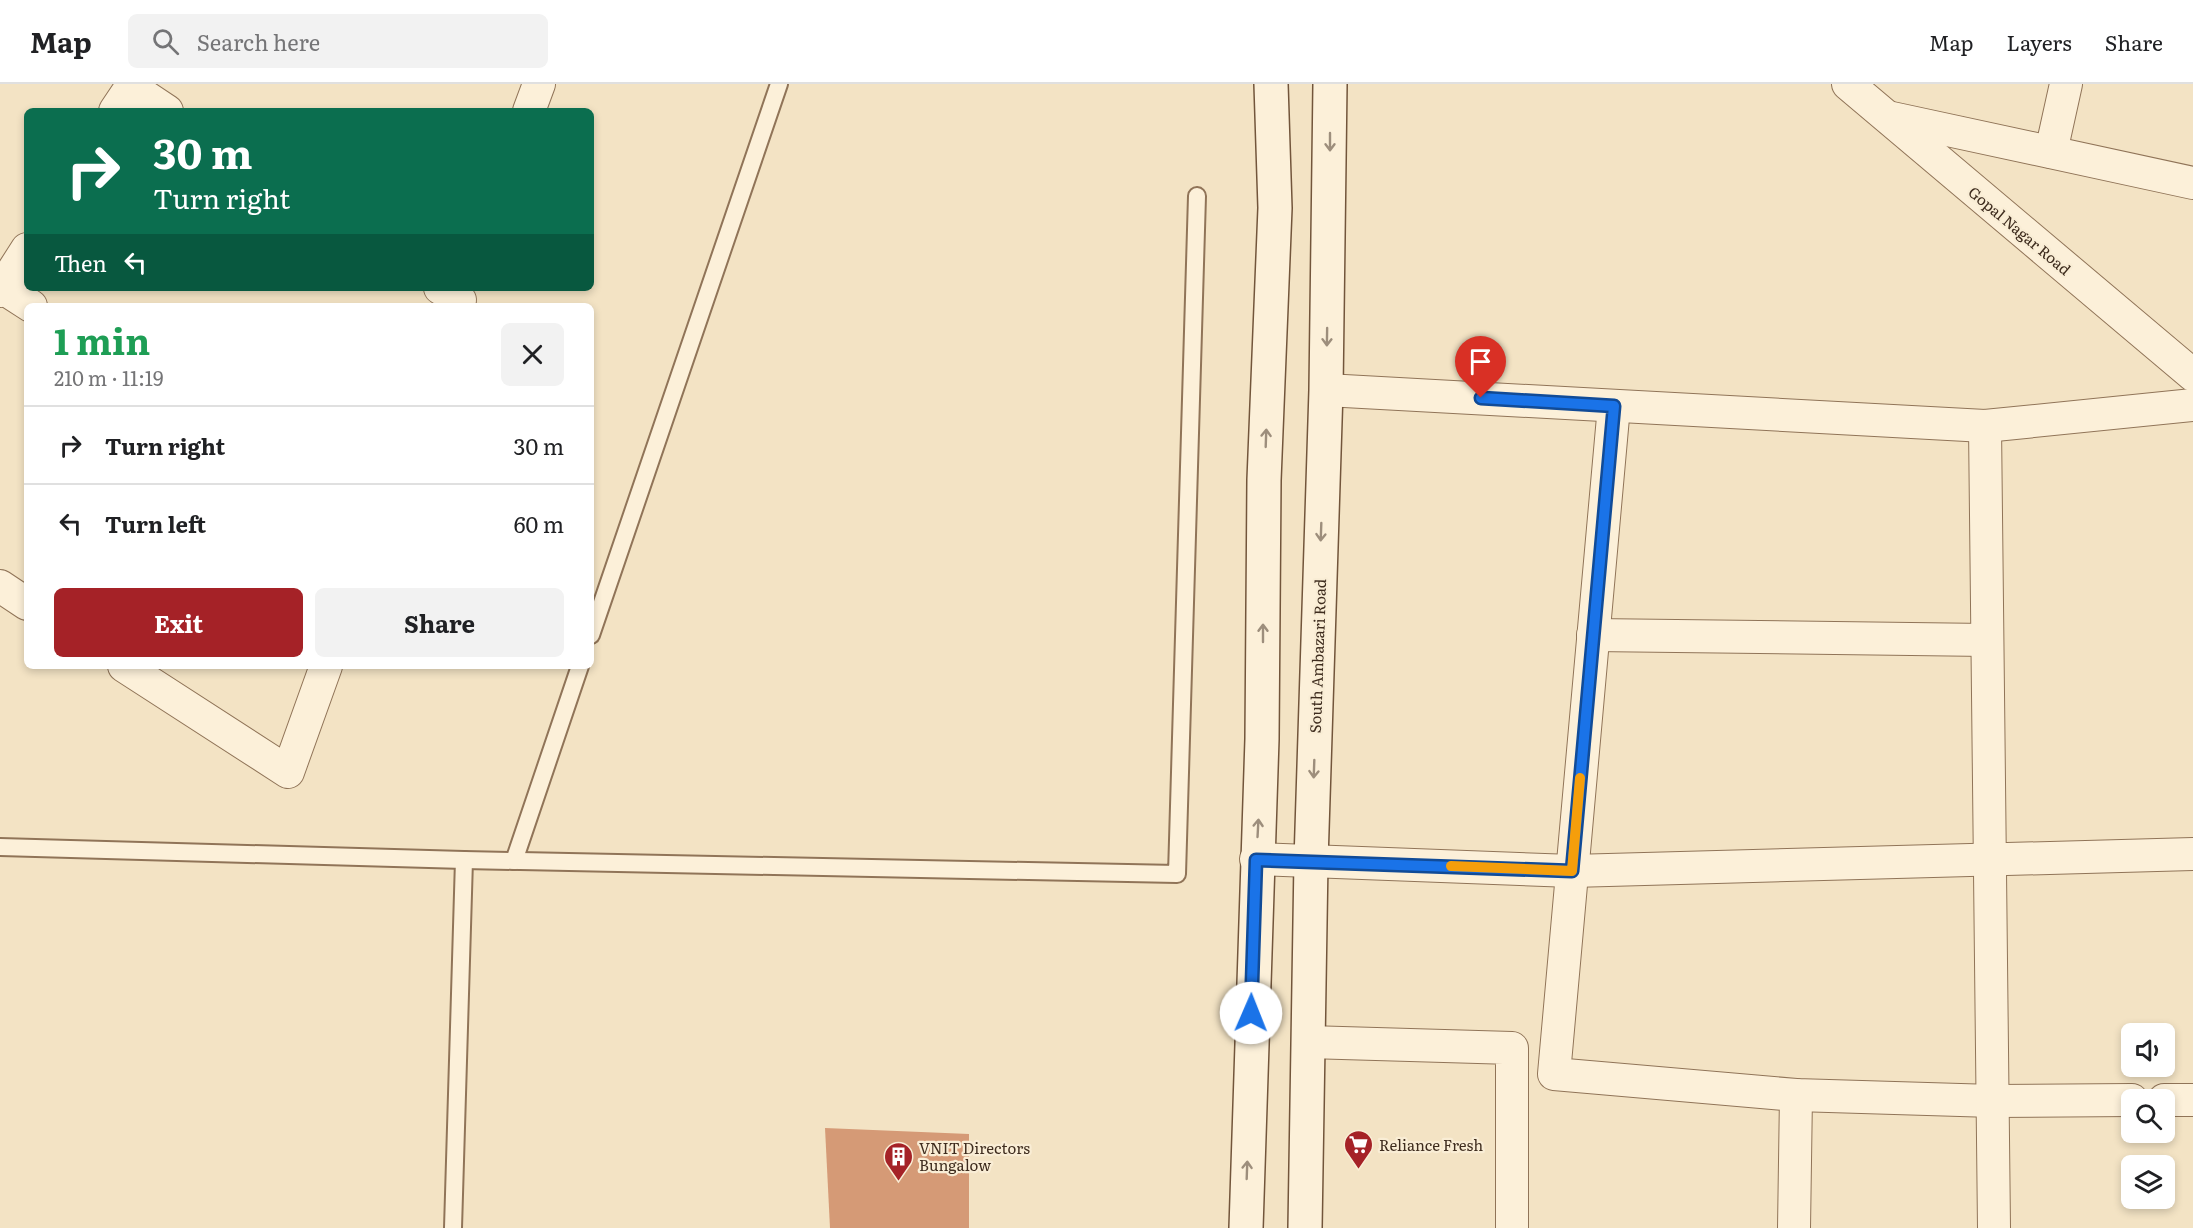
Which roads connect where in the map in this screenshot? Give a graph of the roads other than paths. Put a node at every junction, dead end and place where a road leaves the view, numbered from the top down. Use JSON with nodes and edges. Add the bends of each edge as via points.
{"nodes":[{"id":1,"x":539,"y":84,"type":"edge"},
{"id":2,"x":779,"y":84,"type":"edge"},
{"id":3,"x":1271,"y":84,"type":"edge"},
{"id":4,"x":1330,"y":84,"type":"edge"},
{"id":5,"x":1848,"y":84,"type":"edge"},
{"id":6,"x":2066,"y":84,"type":"edge"},
{"id":7,"x":126,"y":94,"type":"edge"},
{"id":8,"x":160,"y":108,"type":"edge"},
{"id":9,"x":530,"y":108,"type":"edge"},
{"id":10,"x":1887,"y":117,"type":"junction"},
{"id":11,"x":2051,"y":153,"type":"junction"},
{"id":12,"x":2193,"y":183,"type":"edge"},
{"id":13,"x":1197,"y":196,"type":"dead end"},
{"id":14,"x":24,"y":254,"type":"edge"},
{"id":15,"x":1,"y":288,"type":"edge"},
{"id":16,"x":26,"y":303,"type":"edge"},
{"id":17,"x":2193,"y":375,"type":"edge"},
{"id":18,"x":1326,"y":390,"type":"junction"},
{"id":19,"x":2193,"y":405,"type":"edge"},
{"id":20,"x":1614,"y":406,"type":"junction"},
{"id":21,"x":1985,"y":426,"type":"junction"},
{"id":22,"x":0,"y":586,"type":"edge"},
{"id":23,"x":24,"y":602,"type":"edge"},
{"id":24,"x":594,"y":626,"type":"edge"},
{"id":25,"x":1593,"y":635,"type":"junction"},
{"id":26,"x":1988,"y":640,"type":"junction"},
{"id":27,"x":129,"y":669,"type":"edge"},
{"id":28,"x":325,"y":669,"type":"edge"},
{"id":29,"x":579,"y":669,"type":"edge"},
{"id":30,"x":0,"y":847,"type":"edge"},
{"id":31,"x":2193,"y":854,"type":"edge"},
{"id":32,"x":464,"y":860,"type":"junction"},
{"id":33,"x":1256,"y":860,"type":"junction"},
{"id":34,"x":1990,"y":860,"type":"junction"},
{"id":35,"x":514,"y":861,"type":"junction"},
{"id":36,"x":1311,"y":861,"type":"junction"},
{"id":37,"x":1572,"y":871,"type":"junction"},
{"id":38,"x":1308,"y":1042,"type":"junction"},
{"id":39,"x":1796,"y":1095,"type":"junction"},
{"id":40,"x":2121,"y":1100,"type":"edge"},
{"id":41,"x":2175,"y":1100,"type":"edge"},
{"id":42,"x":2193,"y":1100,"type":"edge"},
{"id":43,"x":1993,"y":1101,"type":"junction"},
{"id":44,"x":453,"y":1228,"type":"edge"},
{"id":45,"x":1246,"y":1228,"type":"edge"},
{"id":46,"x":1305,"y":1228,"type":"edge"},
{"id":47,"x":1512,"y":1228,"type":"edge"},
{"id":48,"x":1794,"y":1228,"type":"edge"},
{"id":49,"x":1994,"y":1228,"type":"edge"}],
"edges":[{"from":1,"to":9,"type":"street"},
{"from":2,"to":24,"type":"lane"},
{"from":33,"to":3,"type":"main road","one_way":true,"via":[[1262,739],[1264,480],[1275,208]]},
{"from":4,"to":18,"type":"main road","name":"South Ambazari Road","one_way":true},
{"from":5,"to":10,"type":"street","name":"Gopal Nagar Road"},
{"from":6,"to":11,"type":"street"},
{"from":7,"to":8,"type":"street"},
{"from":10,"to":11,"type":"street"},
{"from":10,"to":17,"type":"street","name":"Gopal Nagar Road"},
{"from":11,"to":12,"type":"street"},
{"from":13,"to":35,"type":"lane","via":[[1177,874]]},
{"from":14,"to":15,"type":"street"},
{"from":15,"to":16,"type":"street"},
{"from":18,"to":20,"type":"street"},
{"from":18,"to":36,"type":"main road","name":"South Ambazari Road","one_way":true},
{"from":19,"to":21,"type":"street"},
{"from":20,"to":21,"type":"street"},
{"from":20,"to":25,"type":"street"},
{"from":21,"to":26,"type":"street"},
{"from":22,"to":23,"type":"street"},
{"from":25,"to":26,"type":"street"},
{"from":25,"to":37,"type":"street"},
{"from":26,"to":34,"type":"street"},
{"from":27,"to":28,"type":"street","via":[[288,772]]},
{"from":29,"to":35,"type":"lane"},
{"from":30,"to":32,"type":"lane"},
{"from":31,"to":34,"type":"street"},
{"from":32,"to":35,"type":"lane"},
{"from":32,"to":44,"type":"lane"},
{"from":33,"to":36,"type":"street"},
{"from":45,"to":33,"type":"main road","one_way":true},
{"from":34,"to":37,"type":"street"},
{"from":34,"to":43,"type":"street"},
{"from":36,"to":37,"type":"street"},
{"from":36,"to":38,"type":"main road","name":"South Ambazari Road"},
{"from":37,"to":39,"type":"street","via":[[1554,1074]]},
{"from":38,"to":46,"type":"main road","name":"South Ambazari Road"},
{"from":38,"to":47,"type":"street","via":[[1512,1048]]},
{"from":39,"to":43,"type":"street"},
{"from":39,"to":48,"type":"street"},
{"from":40,"to":43,"type":"street"},
{"from":41,"to":42,"type":"street"},
{"from":43,"to":49,"type":"street"}]}
